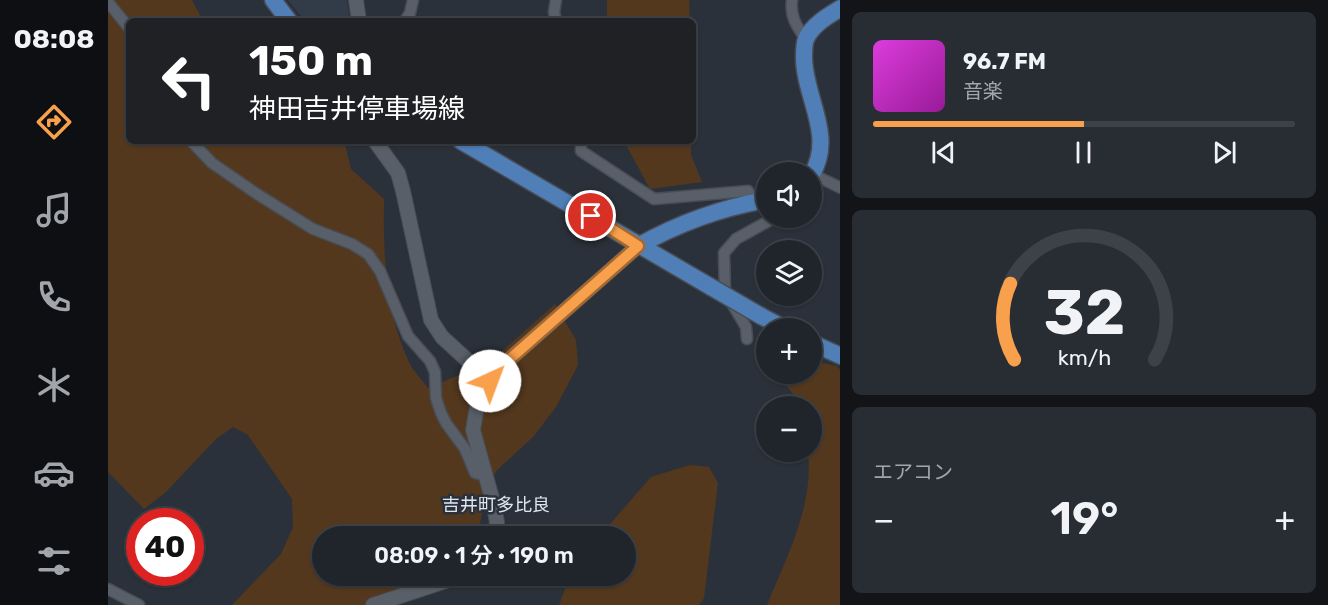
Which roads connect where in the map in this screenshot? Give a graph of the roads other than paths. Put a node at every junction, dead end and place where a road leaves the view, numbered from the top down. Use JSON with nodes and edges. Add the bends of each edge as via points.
{"nodes":[{"id":1,"x":273,"y":0,"type":"edge"},
{"id":2,"x":356,"y":0,"type":"edge"},
{"id":3,"x":413,"y":0,"type":"edge"},
{"id":4,"x":556,"y":0,"type":"edge"},
{"id":5,"x":792,"y":0,"type":"edge"},
{"id":6,"x":108,"y":2,"type":"edge"},
{"id":7,"x":840,"y":8,"type":"edge"},
{"id":8,"x":287,"y":18,"type":"edge"},
{"id":9,"x":358,"y":18,"type":"edge"},
{"id":10,"x":407,"y":18,"type":"edge"},
{"id":11,"x":555,"y":18,"type":"edge"},
{"id":12,"x":126,"y":24,"type":"edge"},
{"id":13,"x":806,"y":39,"type":"junction"},
{"id":14,"x":193,"y":144,"type":"edge"},
{"id":15,"x":377,"y":144,"type":"edge"},
{"id":16,"x":466,"y":144,"type":"edge"},
{"id":17,"x":581,"y":144,"type":"edge"},
{"id":18,"x":818,"y":162,"type":"edge"},
{"id":19,"x":822,"y":179,"type":"edge"},
{"id":20,"x":840,"y":188,"type":"edge"},
{"id":21,"x":756,"y":197,"type":"edge"},
{"id":22,"x":756,"y":202,"type":"edge"},
{"id":23,"x":756,"y":228,"type":"edge"},
{"id":24,"x":638,"y":246,"type":"junction"},
{"id":25,"x":765,"y":318,"type":"edge"},
{"id":26,"x":747,"y":339,"type":"dead end"},
{"id":27,"x":822,"y":348,"type":"edge"},
{"id":28,"x":840,"y":356,"type":"edge"},
{"id":29,"x":490,"y":381,"type":"junction"},
{"id":30,"x":486,"y":476,"type":"junction"},
{"id":31,"x":496,"y":526,"type":"edge"},
{"id":32,"x":430,"y":586,"type":"edge"},
{"id":33,"x":108,"y":589,"type":"edge"},
{"id":34,"x":139,"y":605,"type":"edge"},
{"id":35,"x":372,"y":605,"type":"edge"}],
"edges":[{"from":1,"to":8,"type":"main road"},
{"from":2,"to":9,"type":"street"},
{"from":3,"to":10,"type":"street"},
{"from":4,"to":11,"type":"street"},
{"from":5,"to":13,"type":"street","via":[[794,22]]},
{"from":6,"to":12,"type":"street"},
{"from":7,"to":13,"type":"main road"},
{"from":13,"to":18,"type":"main road","via":[[804,71],[818,116],[821,144]]},
{"from":14,"to":30,"type":"street","via":[[212,163],[257,194],[313,229],[368,254],[380,271],[408,336],[430,361],[435,372],[436,398],[446,423],[465,449],[475,473]]},
{"from":15,"to":29,"type":"street","via":[[398,174],[404,191],[431,320],[442,338]]},
{"from":16,"to":24,"type":"main road"},
{"from":17,"to":21,"type":"street","via":[[581,150],[654,199],[748,191]]},
{"from":19,"to":20,"type":"street"},
{"from":22,"to":24,"type":"main road","via":[[707,213]]},
{"from":23,"to":26,"type":"street","via":[[736,239],[724,253],[725,292],[746,327]]},
{"from":24,"to":25,"type":"main road","bridge":true},
{"from":24,"to":29,"type":"street","via":[[503,365]]},
{"from":27,"to":28,"type":"main road"},
{"from":29,"to":30,"type":"street","via":[[479,395],[473,430]]},
{"from":30,"to":31,"type":"street"},
{"from":32,"to":35,"type":"street"},
{"from":33,"to":34,"type":"street"}]}
